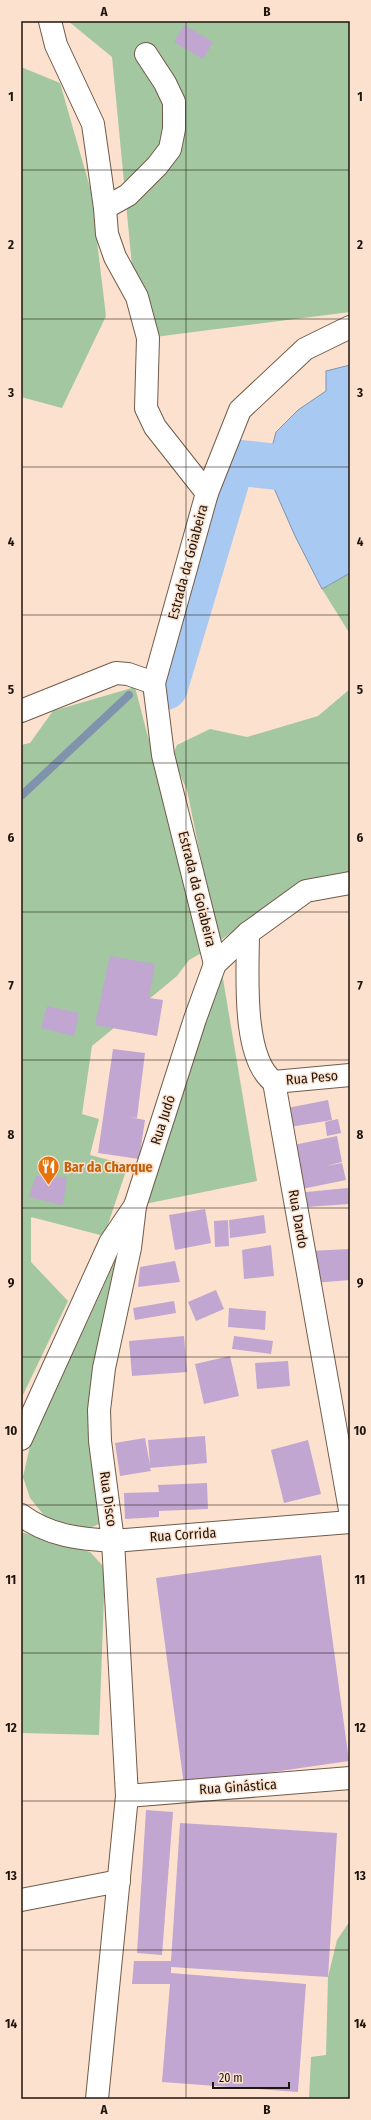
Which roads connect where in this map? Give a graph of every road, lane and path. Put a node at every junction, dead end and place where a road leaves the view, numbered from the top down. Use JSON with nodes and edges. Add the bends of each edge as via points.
{"nodes":[{"id":1,"x":50,"y":21,"type":"edge"},
{"id":2,"x":146,"y":54,"type":"dead end"},
{"id":3,"x":105,"y":208,"type":"junction"},
{"id":4,"x":350,"y":328,"type":"edge"},
{"id":5,"x":207,"y":493,"type":"junction"},
{"id":6,"x":154,"y":683,"type":"junction"},
{"id":7,"x":21,"y":711,"type":"edge"},
{"id":8,"x":350,"y":883,"type":"edge"},
{"id":9,"x":248,"y":933,"type":"junction"},
{"id":10,"x":215,"y":964,"type":"junction"},
{"id":11,"x":350,"y":1075,"type":"edge"},
{"id":12,"x":274,"y":1082,"type":"junction"},
{"id":13,"x":135,"y":1206,"type":"junction"},
{"id":14,"x":21,"y":1439,"type":"edge"},
{"id":15,"x":350,"y":1510,"type":"edge"},
{"id":16,"x":21,"y":1516,"type":"edge"},
{"id":17,"x":350,"y":1522,"type":"edge"},
{"id":18,"x":114,"y":1541,"type":"junction"},
{"id":19,"x":350,"y":1778,"type":"edge"},
{"id":20,"x":127,"y":1796,"type":"junction"},
{"id":21,"x":119,"y":1881,"type":"junction"},
{"id":22,"x":21,"y":1900,"type":"edge"},
{"id":23,"x":97,"y":2099,"type":"edge"}],
"edges":[{"from":1,"to":3,"type":"street","name":"Estrada da Goiabeira","via":[[56,45],[93,124]]},
{"from":2,"to":3,"type":"street","via":[[174,102],[174,129],[170,150],[128,195]]},
{"from":3,"to":5,"type":"street","name":"Estrada da Goiabeira","via":[[107,234],[115,257],[137,297],[148,338],[146,408],[155,427]]},
{"from":4,"to":5,"type":"street","via":[[305,349],[240,410]]},
{"from":5,"to":6,"type":"street","name":"Estrada da Goiabeira"},
{"from":6,"to":7,"type":"street","via":[[128,674],[116,673]]},
{"from":6,"to":10,"type":"street","name":"Estrada da Goiabeira","via":[[163,755]]},
{"from":8,"to":9,"type":"street","name":"Rua Judô","via":[[306,891]]},
{"from":9,"to":10,"type":"street","name":"Rua Judô"},
{"from":9,"to":12,"type":"street","name":"Rua Dardo","via":[[248,1010],[255,1053],[267,1077]]},
{"from":10,"to":13,"type":"street","name":"Rua Judô"},
{"from":11,"to":12,"type":"street","name":"Rua Peso"},
{"from":12,"to":15,"type":"street","name":"Rua Dardo"},
{"from":13,"to":14,"type":"street","name":"Rua Judô","via":[[110,1243]]},
{"from":13,"to":18,"type":"street","name":"Rua Disco","via":[[130,1248],[104,1368],[99,1410],[100,1441]]},
{"from":16,"to":18,"type":"street","name":"Rua Corrida","via":[[46,1530],[80,1539]]},
{"from":17,"to":18,"type":"street","name":"Rua Corrida"},
{"from":18,"to":20,"type":"street","name":"Rua Disco"},
{"from":19,"to":20,"type":"street","name":"Rua Ginástica"},
{"from":20,"to":21,"type":"street","name":"Rua Disco"},
{"from":21,"to":22,"type":"street"},
{"from":21,"to":23,"type":"street","name":"Rua Disco"}]}
